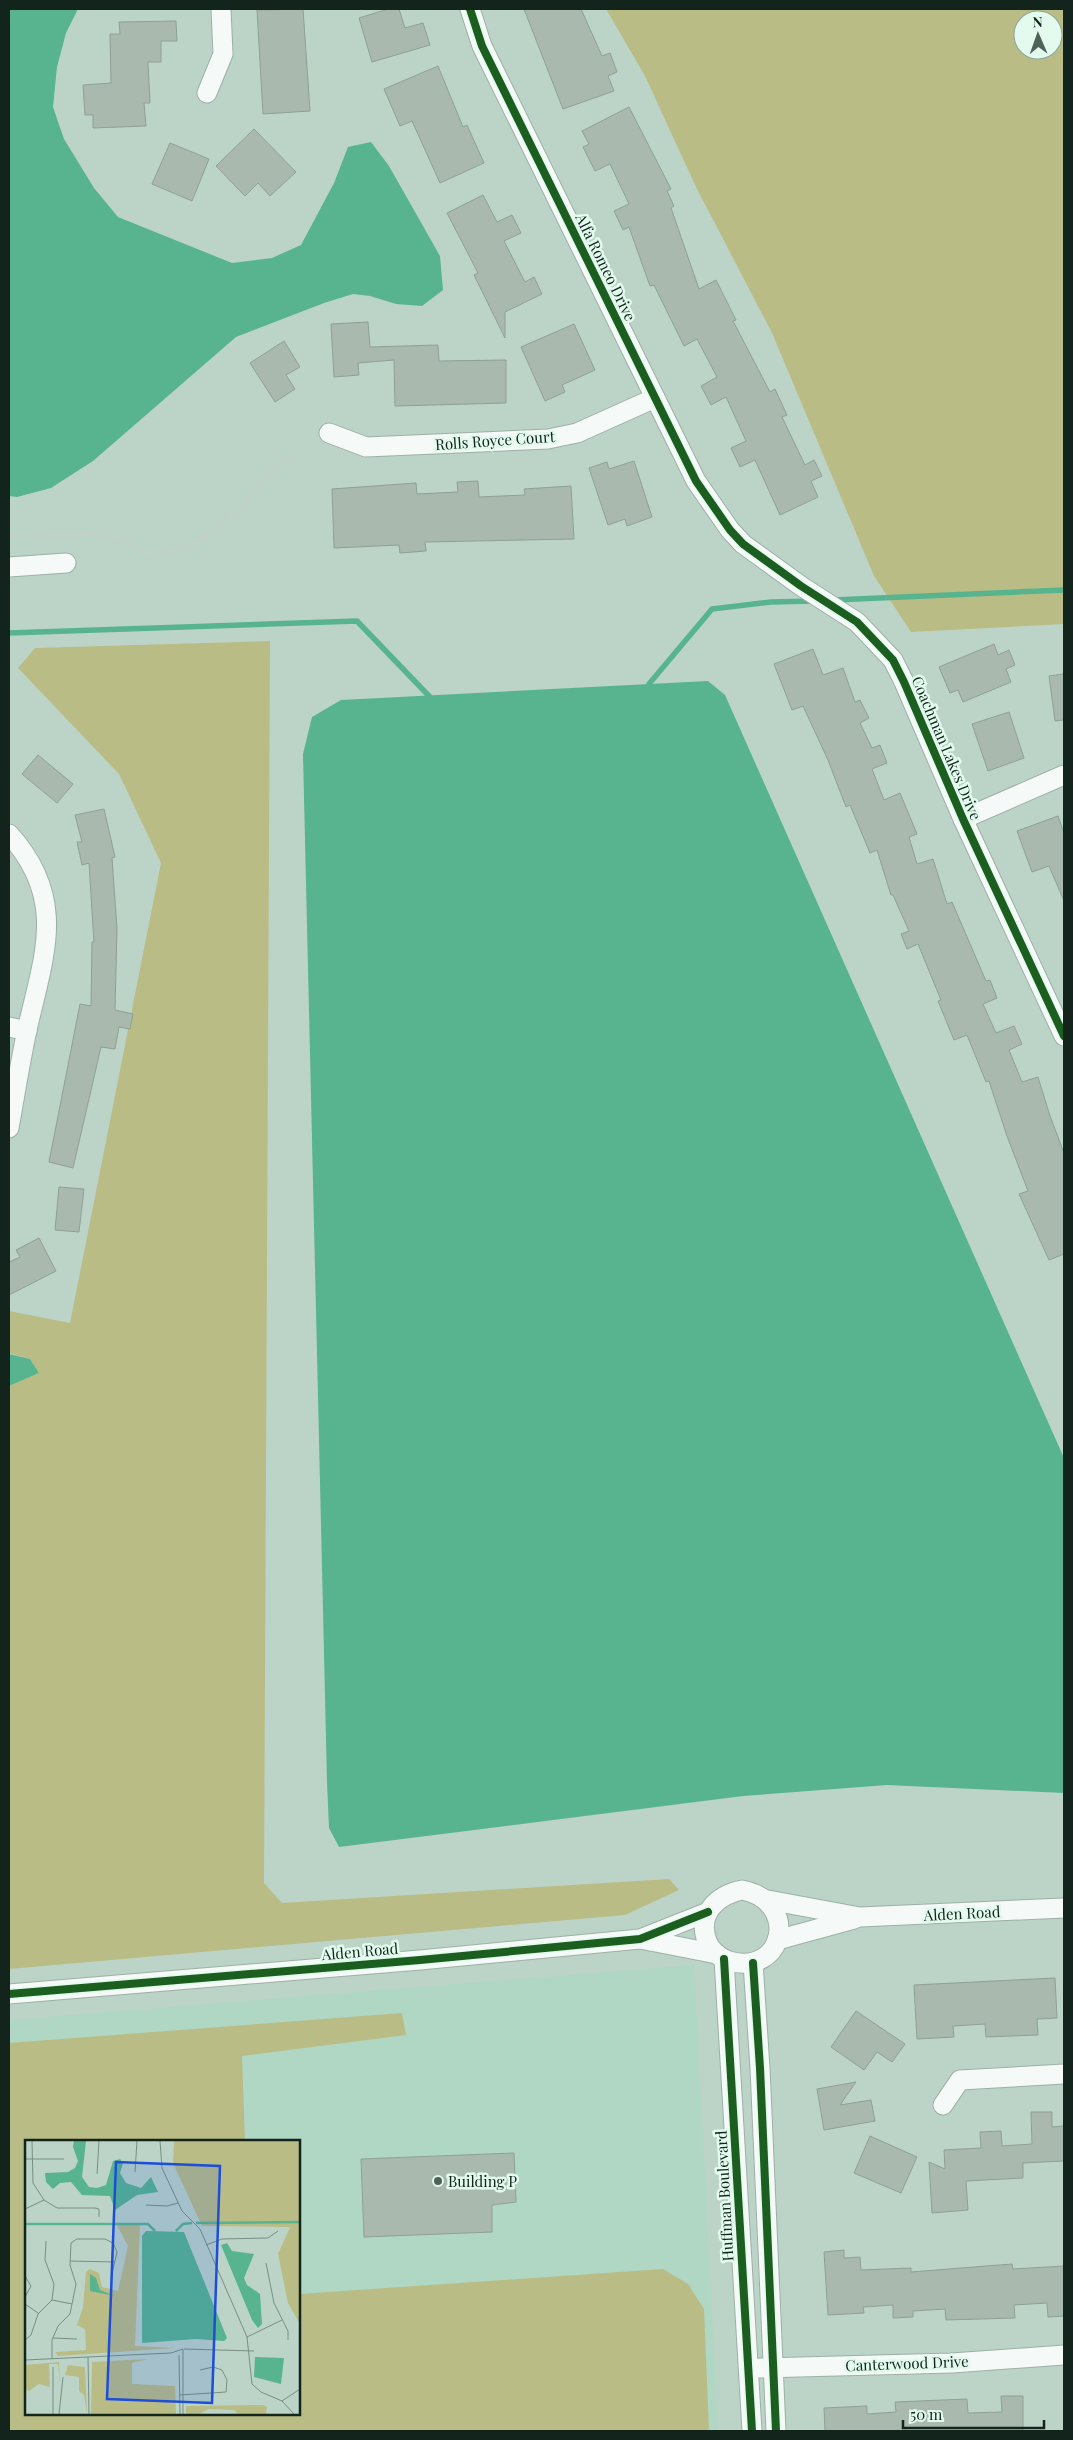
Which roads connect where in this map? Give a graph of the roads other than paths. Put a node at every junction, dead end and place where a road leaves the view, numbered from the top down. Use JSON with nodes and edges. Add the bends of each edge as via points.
{"nodes":[{"id":1,"x":221,"y":9,"type":"edge"},
{"id":2,"x":470,"y":9,"type":"edge"},
{"id":3,"x":208,"y":93,"type":"dead end"},
{"id":4,"x":655,"y":398,"type":"junction"},
{"id":5,"x":329,"y":433,"type":"dead end"},
{"id":6,"x":730,"y":530,"type":"joint"},
{"id":7,"x":66,"y":563,"type":"dead end"},
{"id":8,"x":9,"y":567,"type":"edge"},
{"id":9,"x":1064,"y":776,"type":"edge"},
{"id":10,"x":963,"y":819,"type":"junction"},
{"id":11,"x":12,"y":838,"type":"edge"},
{"id":12,"x":18,"y":1029,"type":"edge"},
{"id":13,"x":1064,"y":1036,"type":"edge"},
{"id":14,"x":9,"y":1128,"type":"edge"},
{"id":15,"x":768,"y":1900,"type":"junction"},
{"id":16,"x":1064,"y":1908,"type":"edge"},
{"id":17,"x":708,"y":1912,"type":"junction"},
{"id":18,"x":860,"y":1917,"type":"junction"},
{"id":19,"x":640,"y":1939,"type":"junction"},
{"id":20,"x":777,"y":1940,"type":"junction"},
{"id":21,"x":720,"y":1957,"type":"junction"},
{"id":22,"x":753,"y":1963,"type":"junction"},
{"id":23,"x":9,"y":1994,"type":"edge"},
{"id":24,"x":1064,"y":2074,"type":"edge"},
{"id":25,"x":943,"y":2105,"type":"dead end"},
{"id":26,"x":1064,"y":2355,"type":"edge"},
{"id":27,"x":773,"y":2367,"type":"junction"},
{"id":28,"x":749,"y":2368,"type":"junction"},
{"id":29,"x":752,"y":2431,"type":"edge"},
{"id":30,"x":776,"y":2431,"type":"edge"}],
"edges":[{"from":1,"to":3,"type":"street","via":[[223,54]]},
{"from":2,"to":4,"type":"street","name":"Alfa Romeo Drive","via":[[482,46]]},
{"from":4,"to":5,"type":"street","name":"Rolls Royce Court","via":[[577,433],[548,439],[366,447]]},
{"from":4,"to":6,"type":"street","name":"Alfa Romeo Drive","via":[[696,481]]},
{"from":6,"to":10,"type":"street","name":"Coachman Lakes Drive","via":[[743,544],[857,622],[885,651],[904,682]]},
{"from":7,"to":8,"type":"street"},
{"from":9,"to":10,"type":"street"},
{"from":10,"to":13,"type":"street","name":"Coachman Lakes Drive"},
{"from":11,"to":12,"type":"street","via":[[36,872],[47,928],[44,959]]},
{"from":12,"to":14,"type":"street"},
{"from":15,"to":17,"type":"street","via":[[742,1890],[716,1900]]},
{"from":15,"to":18,"type":"street","name":"Alden Road"},
{"from":15,"to":20,"type":"street","via":[[780,1926]]},
{"from":16,"to":18,"type":"street","name":"Alden Road"},
{"from":17,"to":19,"type":"street","name":"Alden Road"},
{"from":17,"to":21,"type":"street","via":[[704,1923],[705,1936]]},
{"from":18,"to":20,"type":"street","name":"Alden Road"},
{"from":19,"to":21,"type":"street","name":"Alden Road"},
{"from":19,"to":23,"type":"street","name":"Alden Road"},
{"from":20,"to":22,"type":"street","via":[[770,1955]]},
{"from":21,"to":22,"type":"street","via":[[741,1964]]},
{"from":21,"to":28,"type":"street","name":"Huffman Boulevard"},
{"from":22,"to":27,"type":"street"},
{"from":24,"to":25,"type":"street","via":[[960,2080]]},
{"from":26,"to":27,"type":"street","name":"Canterwood Drive"},
{"from":27,"to":28,"type":"street","name":"Canterwood Drive"},
{"from":27,"to":30,"type":"street"},
{"from":28,"to":29,"type":"street","name":"Huffman Boulevard"}]}
